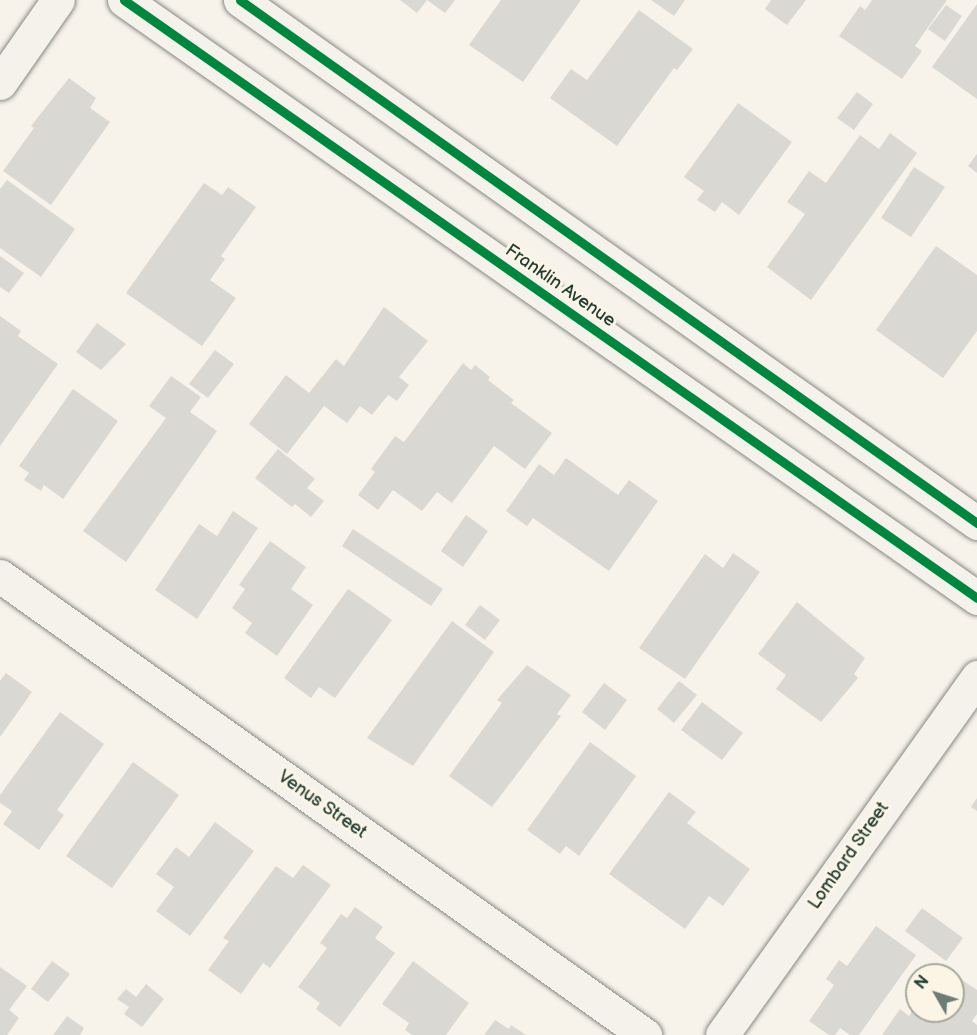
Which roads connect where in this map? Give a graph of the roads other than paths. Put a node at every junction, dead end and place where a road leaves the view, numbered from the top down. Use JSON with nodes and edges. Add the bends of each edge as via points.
{"nodes":[{"id":1,"x":58,"y":0,"type":"edge"},
{"id":2,"x":124,"y":0,"type":"edge"},
{"id":3,"x":240,"y":0,"type":"edge"},
{"id":4,"x":0,"y":83,"type":"edge"},
{"id":5,"x":977,"y":523,"type":"edge"},
{"id":6,"x":0,"y":576,"type":"edge"},
{"id":7,"x":977,"y":598,"type":"edge"},
{"id":8,"x":977,"y":676,"type":"edge"},
{"id":9,"x":645,"y":1035,"type":"edge"},
{"id":10,"x":722,"y":1035,"type":"edge"}],
"edges":[{"from":1,"to":4,"type":"street"},
{"from":2,"to":7,"type":"street","name":"Franklin Avenue"},
{"from":3,"to":5,"type":"street"},
{"from":6,"to":9,"type":"street","name":"Venus Street"},
{"from":8,"to":10,"type":"street","name":"Lombard Street"}]}
